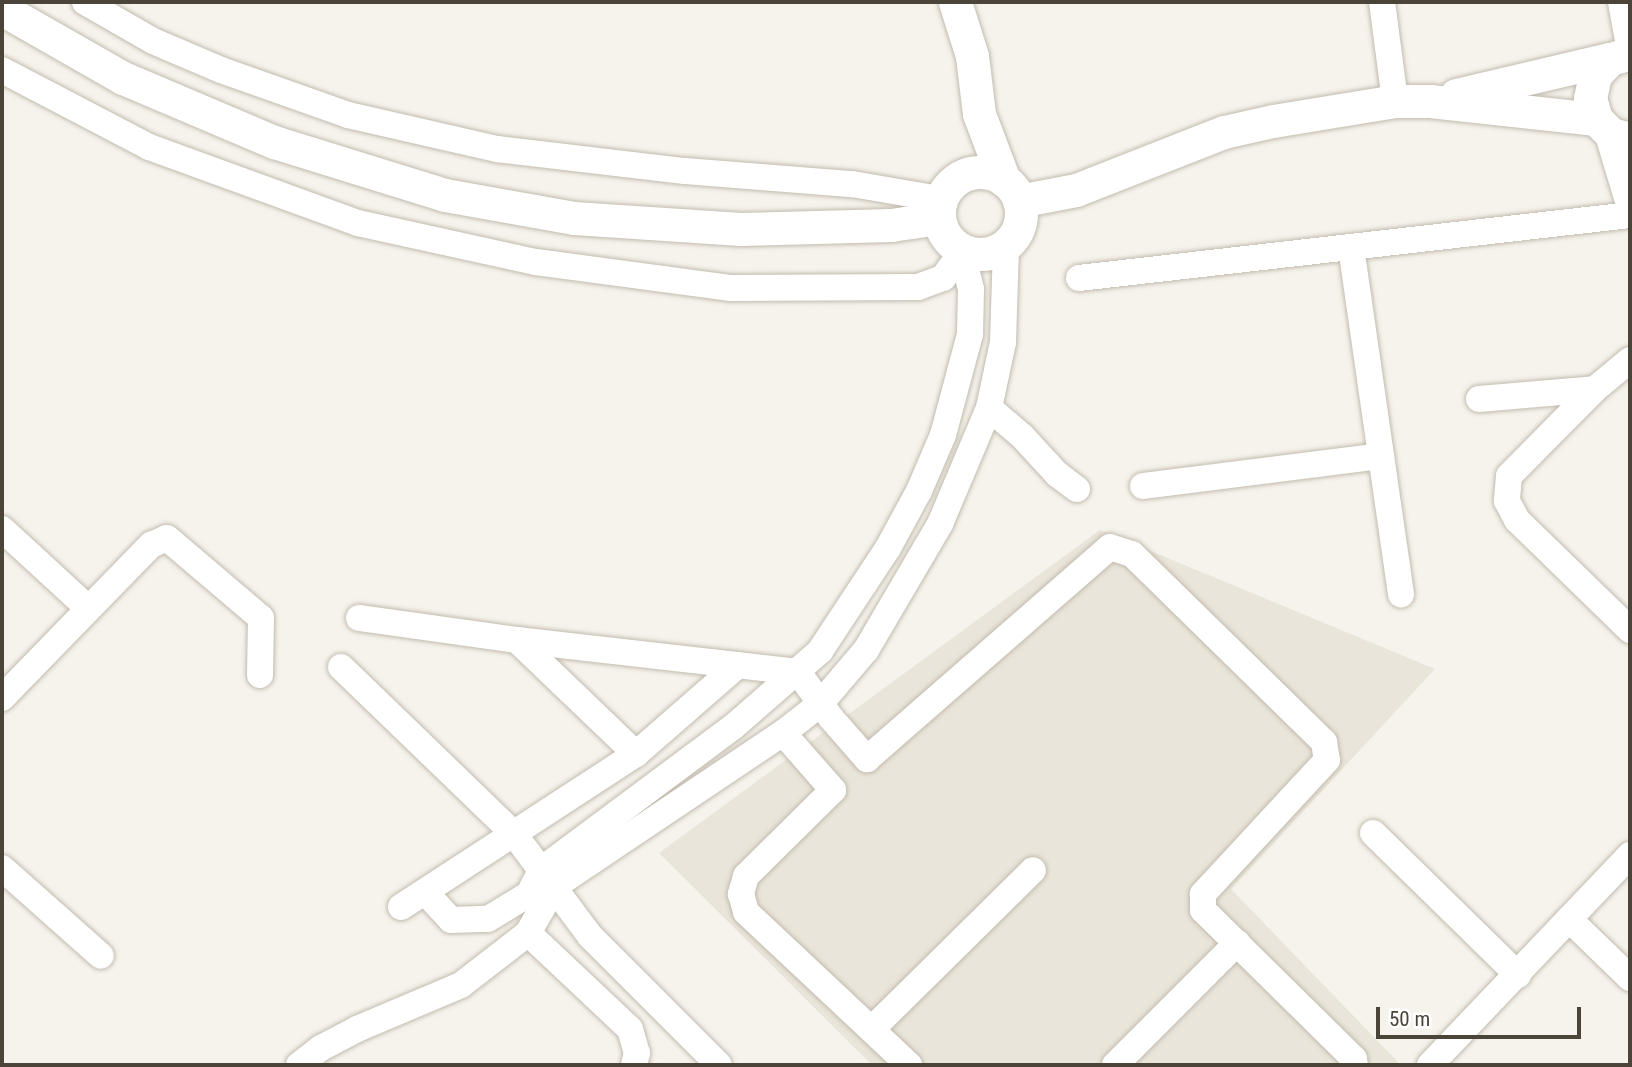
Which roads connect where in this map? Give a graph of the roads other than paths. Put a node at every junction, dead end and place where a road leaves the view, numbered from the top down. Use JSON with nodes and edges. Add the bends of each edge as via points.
{"nodes":[{"id":1,"x":85,"y":2,"type":"edge"},
{"id":2,"x":956,"y":2,"type":"edge"},
{"id":3,"x":1382,"y":2,"type":"edge"},
{"id":4,"x":1621,"y":2,"type":"edge"},
{"id":5,"x":2,"y":9,"type":"edge"},
{"id":6,"x":1624,"y":54,"type":"edge"},
{"id":7,"x":2,"y":70,"type":"edge"},
{"id":8,"x":1395,"y":101,"type":"junction"},
{"id":9,"x":1430,"y":101,"type":"junction"},
{"id":10,"x":979,"y":114,"type":"junction"},
{"id":11,"x":1613,"y":130,"type":"edge"},
{"id":12,"x":1011,"y":190,"type":"junction"},
{"id":13,"x":1630,"y":197,"type":"edge"},
{"id":14,"x":942,"y":200,"type":"junction"},
{"id":15,"x":1630,"y":215,"type":"edge"},
{"id":16,"x":1006,"y":246,"type":"junction"},
{"id":17,"x":1351,"y":247,"type":"junction"},
{"id":18,"x":962,"y":252,"type":"junction"},
{"id":19,"x":1079,"y":278,"type":"dead end"},
{"id":20,"x":1630,"y":360,"type":"edge"},
{"id":21,"x":1595,"y":388,"type":"junction"},
{"id":22,"x":1479,"y":399,"type":"dead end"},
{"id":23,"x":989,"y":408,"type":"junction"},
{"id":24,"x":1381,"y":456,"type":"junction"},
{"id":25,"x":1143,"y":486,"type":"dead end"},
{"id":26,"x":1077,"y":489,"type":"dead end"},
{"id":27,"x":2,"y":529,"type":"edge"},
{"id":28,"x":1401,"y":594,"type":"dead end"},
{"id":29,"x":88,"y":608,"type":"junction"},
{"id":30,"x":359,"y":618,"type":"dead end"},
{"id":31,"x":1630,"y":630,"type":"edge"},
{"id":32,"x":517,"y":640,"type":"junction"},
{"id":33,"x":738,"y":665,"type":"junction"},
{"id":34,"x":341,"y":667,"type":"dead end"},
{"id":35,"x":798,"y":672,"type":"junction"},
{"id":36,"x":260,"y":675,"type":"dead end"},
{"id":37,"x":2,"y":698,"type":"edge"},
{"id":38,"x":820,"y":704,"type":"junction"},
{"id":39,"x":783,"y":733,"type":"junction"},
{"id":40,"x":636,"y":754,"type":"junction"},
{"id":41,"x":867,"y":759,"type":"junction"},
{"id":42,"x":833,"y":790,"type":"junction"},
{"id":43,"x":1373,"y":833,"type":"dead end"},
{"id":44,"x":514,"y":834,"type":"junction"},
{"id":45,"x":1630,"y":855,"type":"edge"},
{"id":46,"x":2,"y":868,"type":"edge"},
{"id":47,"x":1032,"y":870,"type":"dead end"},
{"id":48,"x":548,"y":878,"type":"junction"},
{"id":49,"x":425,"y":892,"type":"junction"},
{"id":50,"x":401,"y":907,"type":"dead end"},
{"id":51,"x":1569,"y":919,"type":"junction"},
{"id":52,"x":528,"y":933,"type":"junction"},
{"id":53,"x":1237,"y":943,"type":"junction"},
{"id":54,"x":101,"y":956,"type":"dead end"},
{"id":55,"x":1518,"y":975,"type":"junction"},
{"id":56,"x":1630,"y":978,"type":"edge"},
{"id":57,"x":872,"y":1028,"type":"junction"},
{"id":58,"x":299,"y":1065,"type":"edge"},
{"id":59,"x":634,"y":1065,"type":"edge"},
{"id":60,"x":719,"y":1065,"type":"edge"},
{"id":61,"x":909,"y":1065,"type":"edge"},
{"id":62,"x":1115,"y":1065,"type":"edge"},
{"id":63,"x":1355,"y":1065,"type":"edge"},
{"id":64,"x":1430,"y":1065,"type":"edge"}],
"edges":[{"from":1,"to":14,"type":"street","via":[[153,41],[348,115],[497,149],[852,184]]},
{"from":2,"to":10,"type":"street","via":[[972,56]]},
{"from":3,"to":8,"type":"street"},
{"from":4,"to":6,"type":"street"},
{"from":5,"to":14,"type":"street","via":[[123,78],[274,142],[445,195],[574,218],[741,229],[891,225]]},
{"from":6,"to":9,"type":"street"},
{"from":6,"to":11,"type":"street","via":[[1595,75],[1590,97]]},
{"from":7,"to":18,"type":"street","via":[[149,147],[358,223],[536,262],[731,288],[918,287],[943,278]]},
{"from":8,"to":9,"type":"street"},
{"from":8,"to":12,"type":"street","via":[[1224,132],[1076,190]]},
{"from":9,"to":11,"type":"street"},
{"from":10,"to":12,"type":"street"},
{"from":10,"to":14,"type":"street"},
{"from":11,"to":13,"type":"street"},
{"from":12,"to":14,"type":"street","via":[[990,173],[976,172]]},
{"from":12,"to":16,"type":"street","via":[[1019,226]]},
{"from":14,"to":18,"type":"street"},
{"from":15,"to":17,"type":"street"},
{"from":16,"to":18,"type":"street","via":[[985,255]]},
{"from":16,"to":23,"type":"street","via":[[1003,342]]},
{"from":17,"to":19,"type":"street"},
{"from":17,"to":24,"type":"street"},
{"from":18,"to":35,"type":"street","via":[[971,289],[971,334],[943,435],[888,548],[820,651]]},
{"from":20,"to":21,"type":"street"},
{"from":21,"to":22,"type":"street"},
{"from":21,"to":31,"type":"street","via":[[1509,475],[1507,501],[1517,520]]},
{"from":23,"to":26,"type":"street"},
{"from":23,"to":38,"type":"street","via":[[934,535],[866,649]]},
{"from":24,"to":25,"type":"street"},
{"from":24,"to":28,"type":"street"},
{"from":27,"to":29,"type":"street"},
{"from":29,"to":36,"type":"street","via":[[151,545],[167,538],[261,618]]},
{"from":29,"to":37,"type":"street"},
{"from":30,"to":32,"type":"street"},
{"from":32,"to":33,"type":"street"},
{"from":32,"to":40,"type":"street"},
{"from":33,"to":35,"type":"street"},
{"from":33,"to":40,"type":"street"},
{"from":34,"to":44,"type":"street"},
{"from":35,"to":38,"type":"street"},
{"from":35,"to":48,"type":"street"},
{"from":38,"to":39,"type":"street"},
{"from":38,"to":41,"type":"street"},
{"from":39,"to":42,"type":"street"},
{"from":39,"to":48,"type":"street"},
{"from":40,"to":44,"type":"street"},
{"from":41,"to":42,"type":"street"},
{"from":41,"to":53,"type":"street","via":[[1111,547],[1132,554],[1324,742],[1326,760],[1203,894],[1203,909]]},
{"from":42,"to":57,"type":"street","via":[[746,876],[741,894],[746,912]]},
{"from":43,"to":55,"type":"street"},
{"from":44,"to":48,"type":"street"},
{"from":44,"to":49,"type":"street"},
{"from":45,"to":51,"type":"street"},
{"from":46,"to":54,"type":"street"},
{"from":47,"to":57,"type":"street"},
{"from":48,"to":49,"type":"street","via":[[488,919],[451,920]]},
{"from":48,"to":52,"type":"street"},
{"from":48,"to":60,"type":"street","via":[[590,936]]},
{"from":49,"to":50,"type":"street"},
{"from":51,"to":55,"type":"street"},
{"from":51,"to":56,"type":"street"},
{"from":52,"to":58,"type":"street","via":[[461,985],[357,1029]]},
{"from":52,"to":59,"type":"street","via":[[630,1029],[637,1053]]},
{"from":53,"to":62,"type":"street"},
{"from":53,"to":63,"type":"street"},
{"from":55,"to":64,"type":"street"},
{"from":57,"to":61,"type":"street"}]}
